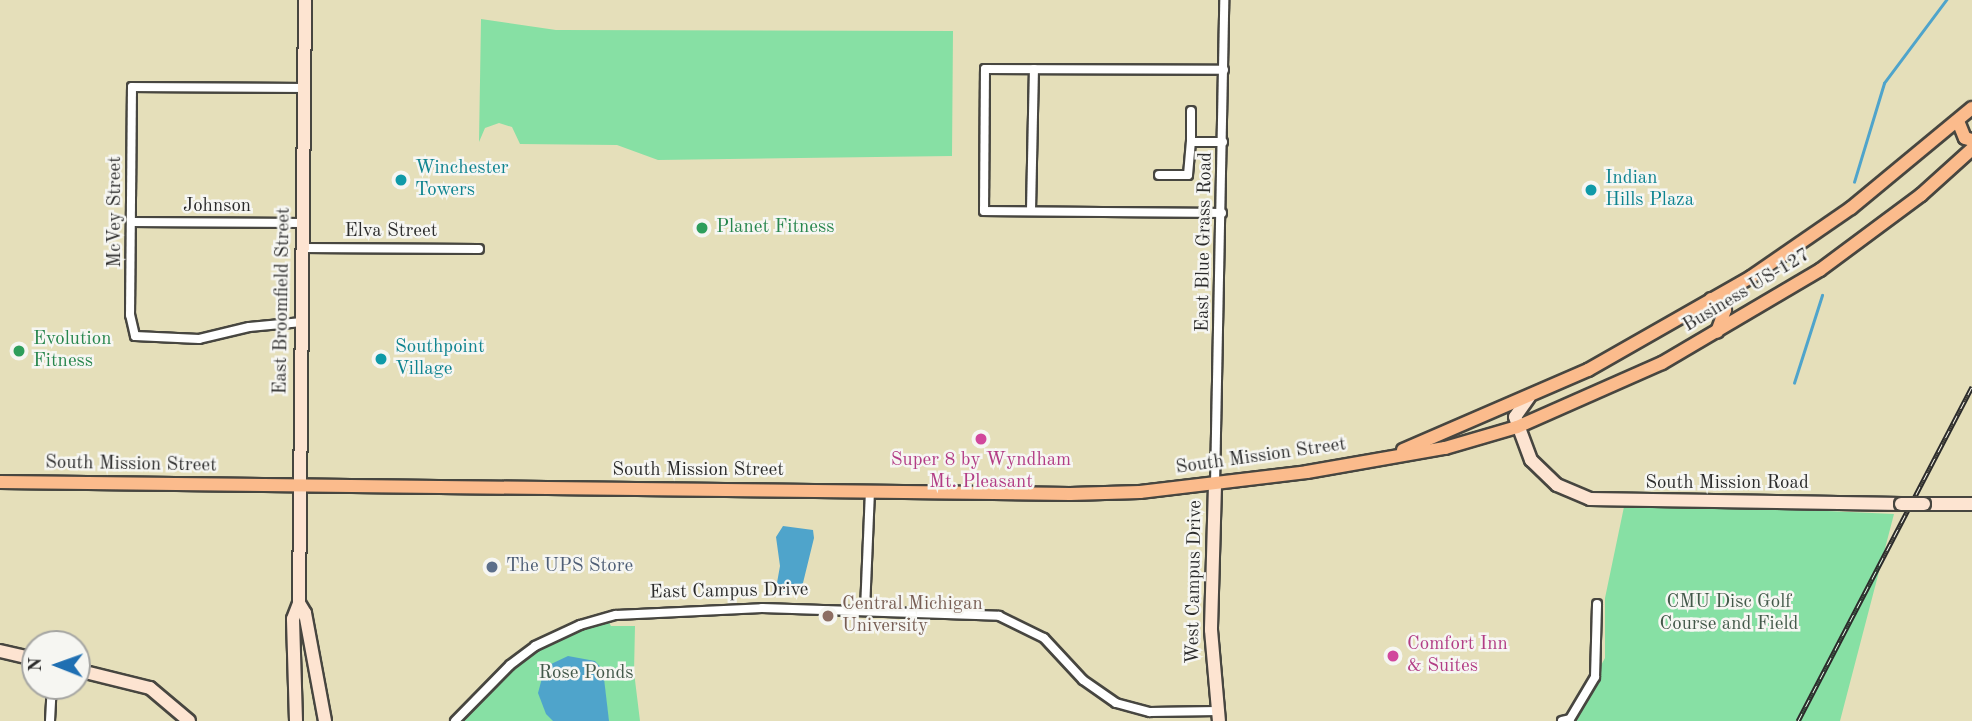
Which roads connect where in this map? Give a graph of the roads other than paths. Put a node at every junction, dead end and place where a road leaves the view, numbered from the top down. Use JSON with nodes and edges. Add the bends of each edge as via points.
{"nodes":[{"id":1,"x":305,"y":0,"type":"edge"},
{"id":2,"x":1224,"y":0,"type":"edge"},
{"id":3,"x":1034,"y":69,"type":"junction"},
{"id":4,"x":1224,"y":69,"type":"junction"},
{"id":5,"x":304,"y":88,"type":"junction"},
{"id":6,"x":1972,"y":108,"type":"edge"},
{"id":7,"x":1191,"y":111,"type":"dead end"},
{"id":8,"x":1958,"y":121,"type":"junction"},
{"id":9,"x":1972,"y":140,"type":"edge"},
{"id":10,"x":1191,"y":142,"type":"junction"},
{"id":11,"x":1223,"y":142,"type":"junction"},
{"id":12,"x":1972,"y":149,"type":"edge"},
{"id":13,"x":1159,"y":175,"type":"dead end"},
{"id":14,"x":1031,"y":211,"type":"junction"},
{"id":15,"x":1222,"y":213,"type":"junction"},
{"id":16,"x":131,"y":222,"type":"junction"},
{"id":17,"x":303,"y":223,"type":"junction"},
{"id":18,"x":303,"y":248,"type":"junction"},
{"id":19,"x":479,"y":249,"type":"dead end"},
{"id":20,"x":1711,"y":299,"type":"junction"},
{"id":21,"x":302,"y":321,"type":"junction"},
{"id":22,"x":1715,"y":335,"type":"junction"},
{"id":23,"x":1529,"y":397,"type":"junction"},
{"id":24,"x":1517,"y":426,"type":"junction"},
{"id":25,"x":1393,"y":455,"type":"junction"},
{"id":26,"x":0,"y":482,"type":"edge"},
{"id":27,"x":1215,"y":485,"type":"junction"},
{"id":28,"x":300,"y":487,"type":"junction"},
{"id":29,"x":870,"y":492,"type":"junction"},
{"id":30,"x":1972,"y":504,"type":"edge"},
{"id":31,"x":299,"y":603,"type":"junction"},
{"id":32,"x":1597,"y":604,"type":"dead end"},
{"id":33,"x":864,"y":610,"type":"junction"},
{"id":34,"x":0,"y":651,"type":"edge"},
{"id":35,"x":21,"y":656,"type":"edge"},
{"id":36,"x":91,"y":673,"type":"edge"},
{"id":37,"x":295,"y":684,"type":"junction"},
{"id":38,"x":320,"y":690,"type":"junction"},
{"id":39,"x":51,"y":700,"type":"edge"},
{"id":40,"x":1218,"y":716,"type":"edge"},
{"id":41,"x":50,"y":721,"type":"edge"},
{"id":42,"x":188,"y":721,"type":"edge"},
{"id":43,"x":296,"y":721,"type":"edge"},
{"id":44,"x":325,"y":721,"type":"edge"},
{"id":45,"x":455,"y":721,"type":"edge"},
{"id":46,"x":1562,"y":721,"type":"edge"}],
"edges":[{"from":1,"to":5,"type":"main road","name":"East Broomfield Street"},
{"from":2,"to":4,"type":"street","name":"East Blue Grass Road"},
{"from":3,"to":4,"type":"street"},
{"from":3,"to":14,"type":"street"},
{"from":3,"to":14,"type":"street","via":[[985,69],[984,211]]},
{"from":4,"to":11,"type":"street","name":"East Blue Grass Road"},
{"from":5,"to":16,"type":"street","name":"McVey Street","via":[[132,87]]},
{"from":5,"to":17,"type":"main road","name":"East Broomfield Street"},
{"from":6,"to":8,"type":"main road","name":"Business US-127"},
{"from":7,"to":10,"type":"street"},
{"from":8,"to":9,"type":"main road","via":[[1965,138]]},
{"from":8,"to":20,"type":"main road","name":"Business US-127","via":[[1811,237]]},
{"from":10,"to":11,"type":"street"},
{"from":10,"to":13,"type":"street","via":[[1188,175]]},
{"from":11,"to":15,"type":"street","name":"East Blue Grass Road"},
{"from":12,"to":22,"type":"main road","name":"Business US-127","via":[[1921,195],[1820,270]]},
{"from":14,"to":15,"type":"street"},
{"from":15,"to":27,"type":"street","name":"East Blue Grass Road"},
{"from":16,"to":17,"type":"street","name":"Johnson"},
{"from":16,"to":21,"type":"street","name":"McVey Street","via":[[131,329],[135,336],[199,339]]},
{"from":17,"to":18,"type":"main road","name":"East Broomfield Street"},
{"from":18,"to":19,"type":"street","name":"Elva Street"},
{"from":18,"to":21,"type":"main road","name":"East Broomfield Street"},
{"from":20,"to":22,"type":"main road","via":[[1721,302],[1725,310]]},
{"from":20,"to":23,"type":"main road","name":"Business US-127","via":[[1588,370]]},
{"from":21,"to":28,"type":"main road","name":"East Broomfield Street"},
{"from":22,"to":24,"type":"main road","name":"Business US-127","via":[[1603,391]]},
{"from":23,"to":24,"type":"main road","via":[[1517,411]]},
{"from":23,"to":25,"type":"main road","name":"South Mission Street"},
{"from":24,"to":25,"type":"main road","name":"South Mission Street","via":[[1445,448]]},
{"from":24,"to":30,"type":"main road","name":"South Mission Road","bridge":true,"via":[[1538,469],[1557,485],[1590,499]]},
{"from":25,"to":27,"type":"main road","name":"South Mission Street"},
{"from":26,"to":28,"type":"main road","name":"South Mission Street"},
{"from":27,"to":29,"type":"main road","name":"South Mission Street","via":[[1070,494]]},
{"from":27,"to":40,"type":"main road","name":"West Campus Drive","via":[[1210,630]]},
{"from":28,"to":29,"type":"main road","name":"South Mission Street"},
{"from":28,"to":31,"type":"main road","name":"East Broomfield Street"},
{"from":29,"to":33,"type":"street"},
{"from":31,"to":37,"type":"main road","name":"East Broomfield Street","via":[[293,614]]},
{"from":31,"to":38,"type":"main road","name":"East Broomfield Street"},
{"from":32,"to":46,"type":"street","via":[[1595,677],[1570,719]]},
{"from":33,"to":40,"type":"street","name":"East Campus Drive","via":[[999,616],[1044,638],[1083,680],[1116,703],[1150,712]]},
{"from":33,"to":45,"type":"street","name":"East Campus Drive","via":[[752,608],[606,616],[536,646]]},
{"from":34,"to":35,"type":"main road"},
{"from":36,"to":42,"type":"main road","via":[[150,688]]},
{"from":37,"to":38,"type":"main road","via":[[311,679]]},
{"from":37,"to":43,"type":"main road","name":"East Broomfield Street"},
{"from":38,"to":44,"type":"main road","name":"East Broomfield Street"},
{"from":39,"to":41,"type":"street"}]}
